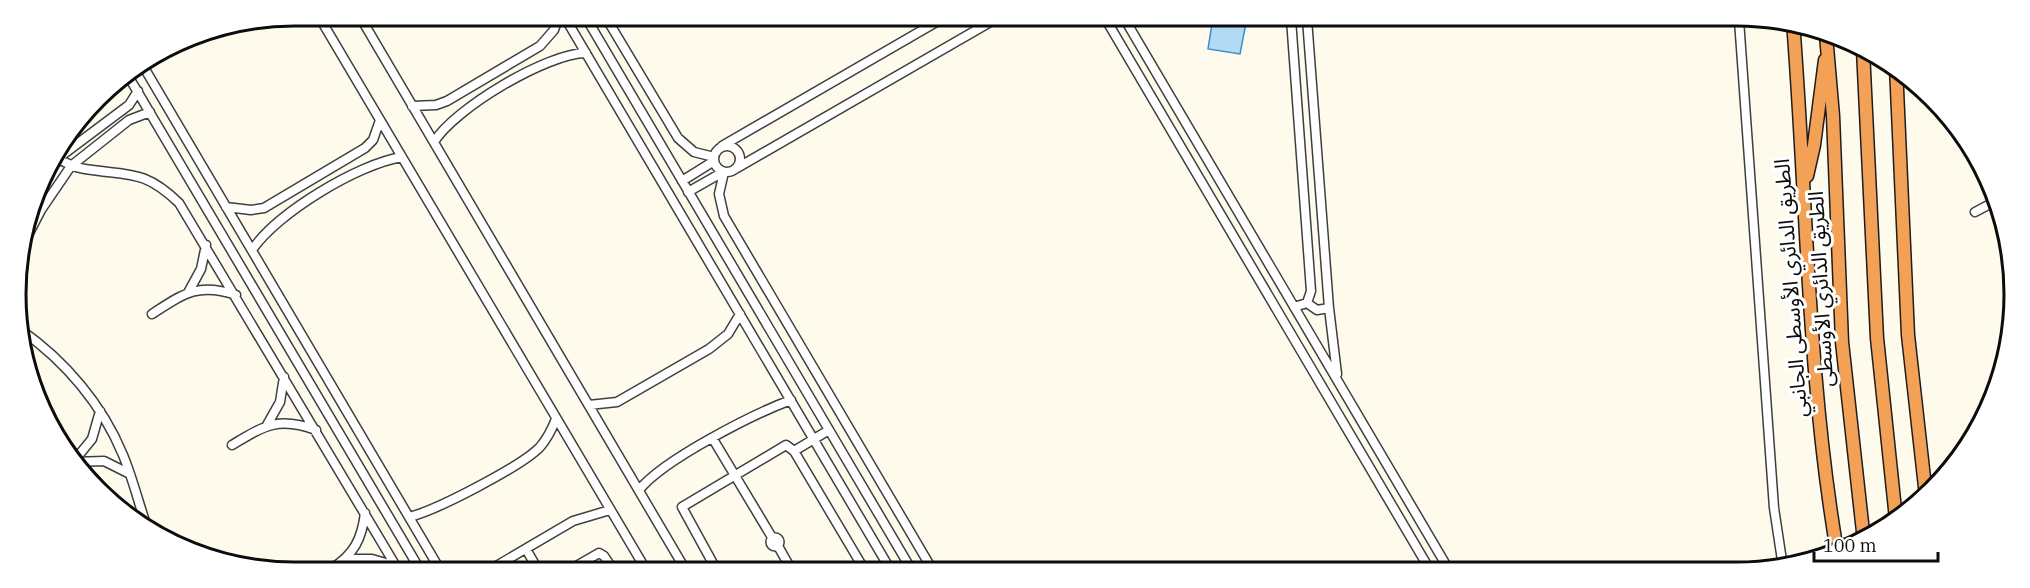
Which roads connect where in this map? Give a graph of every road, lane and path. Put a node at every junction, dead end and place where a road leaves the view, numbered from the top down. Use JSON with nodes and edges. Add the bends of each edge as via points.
{"nodes":[{"id":1,"x":324,"y":26,"type":"edge"},
{"id":2,"x":365,"y":26,"type":"edge"},
{"id":3,"x":555,"y":26,"type":"edge"},
{"id":4,"x":570,"y":26,"type":"edge"},
{"id":5,"x":591,"y":26,"type":"edge"},
{"id":6,"x":611,"y":26,"type":"edge"},
{"id":7,"x":929,"y":26,"type":"edge"},
{"id":8,"x":985,"y":26,"type":"edge"},
{"id":9,"x":1110,"y":26,"type":"edge"},
{"id":10,"x":1129,"y":26,"type":"edge"},
{"id":11,"x":1292,"y":26,"type":"edge"},
{"id":12,"x":1308,"y":26,"type":"edge"},
{"id":13,"x":1739,"y":26,"type":"edge"},
{"id":14,"x":1794,"y":32,"type":"edge"},
{"id":15,"x":1827,"y":42,"type":"edge"},
{"id":16,"x":1828,"y":50,"type":"junction"},
{"id":17,"x":586,"y":53,"type":"junction"},
{"id":18,"x":1863,"y":57,"type":"edge"},
{"id":19,"x":146,"y":70,"type":"edge"},
{"id":20,"x":1897,"y":79,"type":"edge"},
{"id":21,"x":131,"y":81,"type":"edge"},
{"id":22,"x":138,"y":91,"type":"junction"},
{"id":23,"x":1170,"y":97,"type":"junction"},
{"id":24,"x":1156,"y":105,"type":"junction"},
{"id":25,"x":412,"y":106,"type":"junction"},
{"id":26,"x":150,"y":112,"type":"junction"},
{"id":27,"x":380,"y":120,"type":"junction"},
{"id":28,"x":434,"y":142,"type":"junction"},
{"id":29,"x":722,"y":146,"type":"junction"},
{"id":30,"x":68,"y":149,"type":"edge"},
{"id":31,"x":402,"y":157,"type":"junction"},
{"id":32,"x":714,"y":159,"type":"junction"},
{"id":33,"x":61,"y":161,"type":"edge"},
{"id":34,"x":71,"y":166,"type":"junction"},
{"id":35,"x":737,"y":168,"type":"junction"},
{"id":36,"x":724,"y":172,"type":"junction"},
{"id":37,"x":682,"y":181,"type":"junction"},
{"id":38,"x":1804,"y":185,"type":"junction"},
{"id":39,"x":688,"y":192,"type":"junction"},
{"id":40,"x":1989,"y":205,"type":"edge"},
{"id":41,"x":226,"y":207,"type":"junction"},
{"id":42,"x":1976,"y":212,"type":"dead end"},
{"id":43,"x":37,"y":217,"type":"edge"},
{"id":44,"x":206,"y":245,"type":"junction"},
{"id":45,"x":252,"y":250,"type":"junction"},
{"id":46,"x":269,"y":280,"type":"junction"},
{"id":47,"x":255,"y":289,"type":"junction"},
{"id":48,"x":189,"y":291,"type":"junction"},
{"id":49,"x":236,"y":295,"type":"junction"},
{"id":50,"x":1307,"y":303,"type":"junction"},
{"id":51,"x":1294,"y":307,"type":"junction"},
{"id":52,"x":1329,"y":308,"type":"junction"},
{"id":53,"x":152,"y":314,"type":"dead end"},
{"id":54,"x":289,"y":314,"type":"junction"},
{"id":55,"x":740,"y":314,"type":"junction"},
{"id":56,"x":274,"y":322,"type":"junction"},
{"id":57,"x":29,"y":337,"type":"edge"},
{"id":58,"x":285,"y":377,"type":"junction"},
{"id":59,"x":1341,"y":386,"type":"junction"},
{"id":60,"x":790,"y":400,"type":"junction"},
{"id":61,"x":589,"y":405,"type":"junction"},
{"id":62,"x":100,"y":411,"type":"junction"},
{"id":63,"x":556,"y":419,"type":"junction"},
{"id":64,"x":267,"y":425,"type":"junction"},
{"id":65,"x":316,"y":430,"type":"junction"},
{"id":66,"x":829,"y":430,"type":"junction"},
{"id":67,"x":713,"y":439,"type":"junction"},
{"id":68,"x":813,"y":439,"type":"junction"},
{"id":69,"x":232,"y":445,"type":"dead end"},
{"id":70,"x":794,"y":451,"type":"junction"},
{"id":71,"x":79,"y":454,"type":"edge"},
{"id":72,"x":84,"y":461,"type":"edge"},
{"id":73,"x":130,"y":474,"type":"junction"},
{"id":74,"x":735,"y":475,"type":"junction"},
{"id":75,"x":1925,"y":485,"type":"edge"},
{"id":76,"x":639,"y":490,"type":"junction"},
{"id":77,"x":610,"y":510,"type":"junction"},
{"id":78,"x":1895,"y":510,"type":"edge"},
{"id":79,"x":365,"y":513,"type":"junction"},
{"id":80,"x":143,"y":516,"type":"edge"},
{"id":81,"x":409,"y":517,"type":"junction"},
{"id":82,"x":1423,"y":526,"type":"junction"},
{"id":83,"x":1863,"y":531,"type":"edge"},
{"id":84,"x":1409,"y":535,"type":"junction"},
{"id":85,"x":1836,"y":543,"type":"edge"},
{"id":86,"x":526,"y":549,"type":"junction"},
{"id":87,"x":1782,"y":558,"type":"edge"},
{"id":88,"x":347,"y":559,"type":"junction"},
{"id":89,"x":342,"y":562,"type":"edge"},
{"id":90,"x":381,"y":562,"type":"edge"},
{"id":91,"x":394,"y":562,"type":"edge"},
{"id":92,"x":415,"y":562,"type":"edge"},
{"id":93,"x":435,"y":562,"type":"edge"},
{"id":94,"x":503,"y":562,"type":"edge"},
{"id":95,"x":534,"y":562,"type":"edge"},
{"id":96,"x":584,"y":562,"type":"edge"},
{"id":97,"x":608,"y":562,"type":"edge"},
{"id":98,"x":641,"y":562,"type":"edge"},
{"id":99,"x":681,"y":562,"type":"edge"},
{"id":100,"x":712,"y":562,"type":"edge"},
{"id":101,"x":787,"y":562,"type":"edge"},
{"id":102,"x":860,"y":562,"type":"edge"},
{"id":103,"x":886,"y":562,"type":"edge"},
{"id":104,"x":907,"y":562,"type":"edge"},
{"id":105,"x":928,"y":562,"type":"edge"},
{"id":106,"x":1425,"y":562,"type":"edge"},
{"id":107,"x":1444,"y":562,"type":"edge"}],
"edges":[{"from":1,"to":27,"type":"street"},
{"from":2,"to":25,"type":"street"},
{"from":3,"to":25,"type":"street","via":[[540,46],[447,101]]},
{"from":4,"to":17,"type":"street"},
{"from":5,"to":37,"type":"street"},
{"from":6,"to":32,"type":"street","via":[[678,138],[694,152]]},
{"from":7,"to":29,"type":"street"},
{"from":8,"to":35,"type":"street"},
{"from":9,"to":24,"type":"street"},
{"from":10,"to":23,"type":"street"},
{"from":11,"to":50,"type":"street","via":[[1311,291]]},
{"from":12,"to":52,"type":"street"},
{"from":13,"to":87,"type":"street","via":[[1774,508]]},
{"from":14,"to":38,"type":"highway","name":"الطريق الدائري الأوسطى الجانبي"},
{"from":15,"to":16,"type":"highway","name":"الطريق الدائري الأوسطى"},
{"from":16,"to":38,"type":"highway"},
{"from":16,"to":83,"type":"highway","name":"الطريق الدائري الأوسطى","via":[[1842,342]]},
{"from":17,"to":28,"type":"street","via":[[557,57],[535,69],[456,116]]},
{"from":17,"to":55,"type":"street"},
{"from":18,"to":78,"type":"highway","via":[[1877,338]]},
{"from":19,"to":41,"type":"street"},
{"from":20,"to":75,"type":"highway","via":[[1908,335]]},
{"from":21,"to":22,"type":"street"},
{"from":22,"to":26,"type":"street"},
{"from":22,"to":30,"type":"street","via":[[129,105]]},
{"from":23,"to":24,"type":"street"},
{"from":23,"to":51,"type":"street"},
{"from":24,"to":84,"type":"street"},
{"from":25,"to":28,"type":"street"},
{"from":26,"to":34,"type":"street","via":[[129,120]]},
{"from":26,"to":47,"type":"street"},
{"from":27,"to":31,"type":"street"},
{"from":27,"to":41,"type":"street","via":[[373,140],[365,148],[275,202],[251,210]]},
{"from":28,"to":61,"type":"street"},
{"from":29,"to":32,"type":"street"},
{"from":29,"to":35,"type":"street","via":[[739,151],[741,160]]},
{"from":31,"to":45,"type":"street","via":[[366,169],[283,216]]},
{"from":31,"to":63,"type":"street"},
{"from":32,"to":36,"type":"street"},
{"from":32,"to":37,"type":"street"},
{"from":33,"to":34,"type":"street"},
{"from":34,"to":43,"type":"street"},
{"from":34,"to":44,"type":"street","via":[[131,173],[149,180],[179,203]]},
{"from":35,"to":36,"type":"street"},
{"from":36,"to":39,"type":"street"},
{"from":36,"to":105,"type":"street","via":[[719,194],[724,216]]},
{"from":37,"to":39,"type":"street"},
{"from":38,"to":85,"type":"highway","name":"الطريق الدائري الأوسطى الجانبي","via":[[1816,387]]},
{"from":39,"to":66,"type":"street"},
{"from":40,"to":42,"type":"street"},
{"from":41,"to":45,"type":"street"},
{"from":44,"to":48,"type":"street","via":[[201,269]]},
{"from":44,"to":49,"type":"street"},
{"from":45,"to":46,"type":"street"},
{"from":46,"to":47,"type":"street","via":[[263,290]]},
{"from":46,"to":54,"type":"street"},
{"from":47,"to":56,"type":"street"},
{"from":48,"to":49,"type":"street","via":[[213,289]]},
{"from":48,"to":53,"type":"street"},
{"from":49,"to":58,"type":"street"},
{"from":50,"to":51,"type":"street"},
{"from":50,"to":52,"type":"street","via":[[1317,310]]},
{"from":51,"to":59,"type":"street"},
{"from":52,"to":59,"type":"street"},
{"from":54,"to":56,"type":"street","via":[[277,314]]},
{"from":54,"to":81,"type":"street"},
{"from":55,"to":60,"type":"street"},
{"from":55,"to":61,"type":"street","via":[[728,334],[710,349],[616,402]]},
{"from":56,"to":92,"type":"street"},
{"from":57,"to":62,"type":"street","via":[[70,372]]},
{"from":58,"to":64,"type":"street","via":[[280,402]]},
{"from":58,"to":65,"type":"street"},
{"from":59,"to":82,"type":"street"},
{"from":60,"to":67,"type":"street"},
{"from":60,"to":68,"type":"street"},
{"from":61,"to":76,"type":"street"},
{"from":62,"to":71,"type":"street","via":[[92,439]]},
{"from":62,"to":73,"type":"street"},
{"from":63,"to":77,"type":"street"},
{"from":63,"to":81,"type":"street","via":[[545,440],[527,456],[441,506]]},
{"from":64,"to":65,"type":"street","via":[[292,423]]},
{"from":64,"to":69,"type":"street"},
{"from":65,"to":79,"type":"street"},
{"from":66,"to":68,"type":"street"},
{"from":66,"to":104,"type":"street"},
{"from":67,"to":74,"type":"street"},
{"from":67,"to":76,"type":"street","via":[[653,474]]},
{"from":68,"to":70,"type":"street"},
{"from":68,"to":103,"type":"street"},
{"from":70,"to":74,"type":"street","via":[[789,445],[783,446]]},
{"from":70,"to":102,"type":"street"},
{"from":72,"to":73,"type":"street","via":[[104,461]]},
{"from":73,"to":80,"type":"street"},
{"from":74,"to":100,"type":"street","via":[[681,509]]},
{"from":74,"to":101,"type":"street"},
{"from":76,"to":99,"type":"street"},
{"from":77,"to":86,"type":"street","via":[[579,518]]},
{"from":77,"to":98,"type":"street"},
{"from":79,"to":88,"type":"street","via":[[360,538]]},
{"from":79,"to":91,"type":"street"},
{"from":81,"to":93,"type":"street"},
{"from":82,"to":84,"type":"street"},
{"from":82,"to":107,"type":"street"},
{"from":84,"to":106,"type":"street"},
{"from":86,"to":94,"type":"street"},
{"from":86,"to":95,"type":"street"},
{"from":88,"to":89,"type":"street"},
{"from":88,"to":90,"type":"street"},
{"from":96,"to":97,"type":"street","via":[[598,554]]}]}
